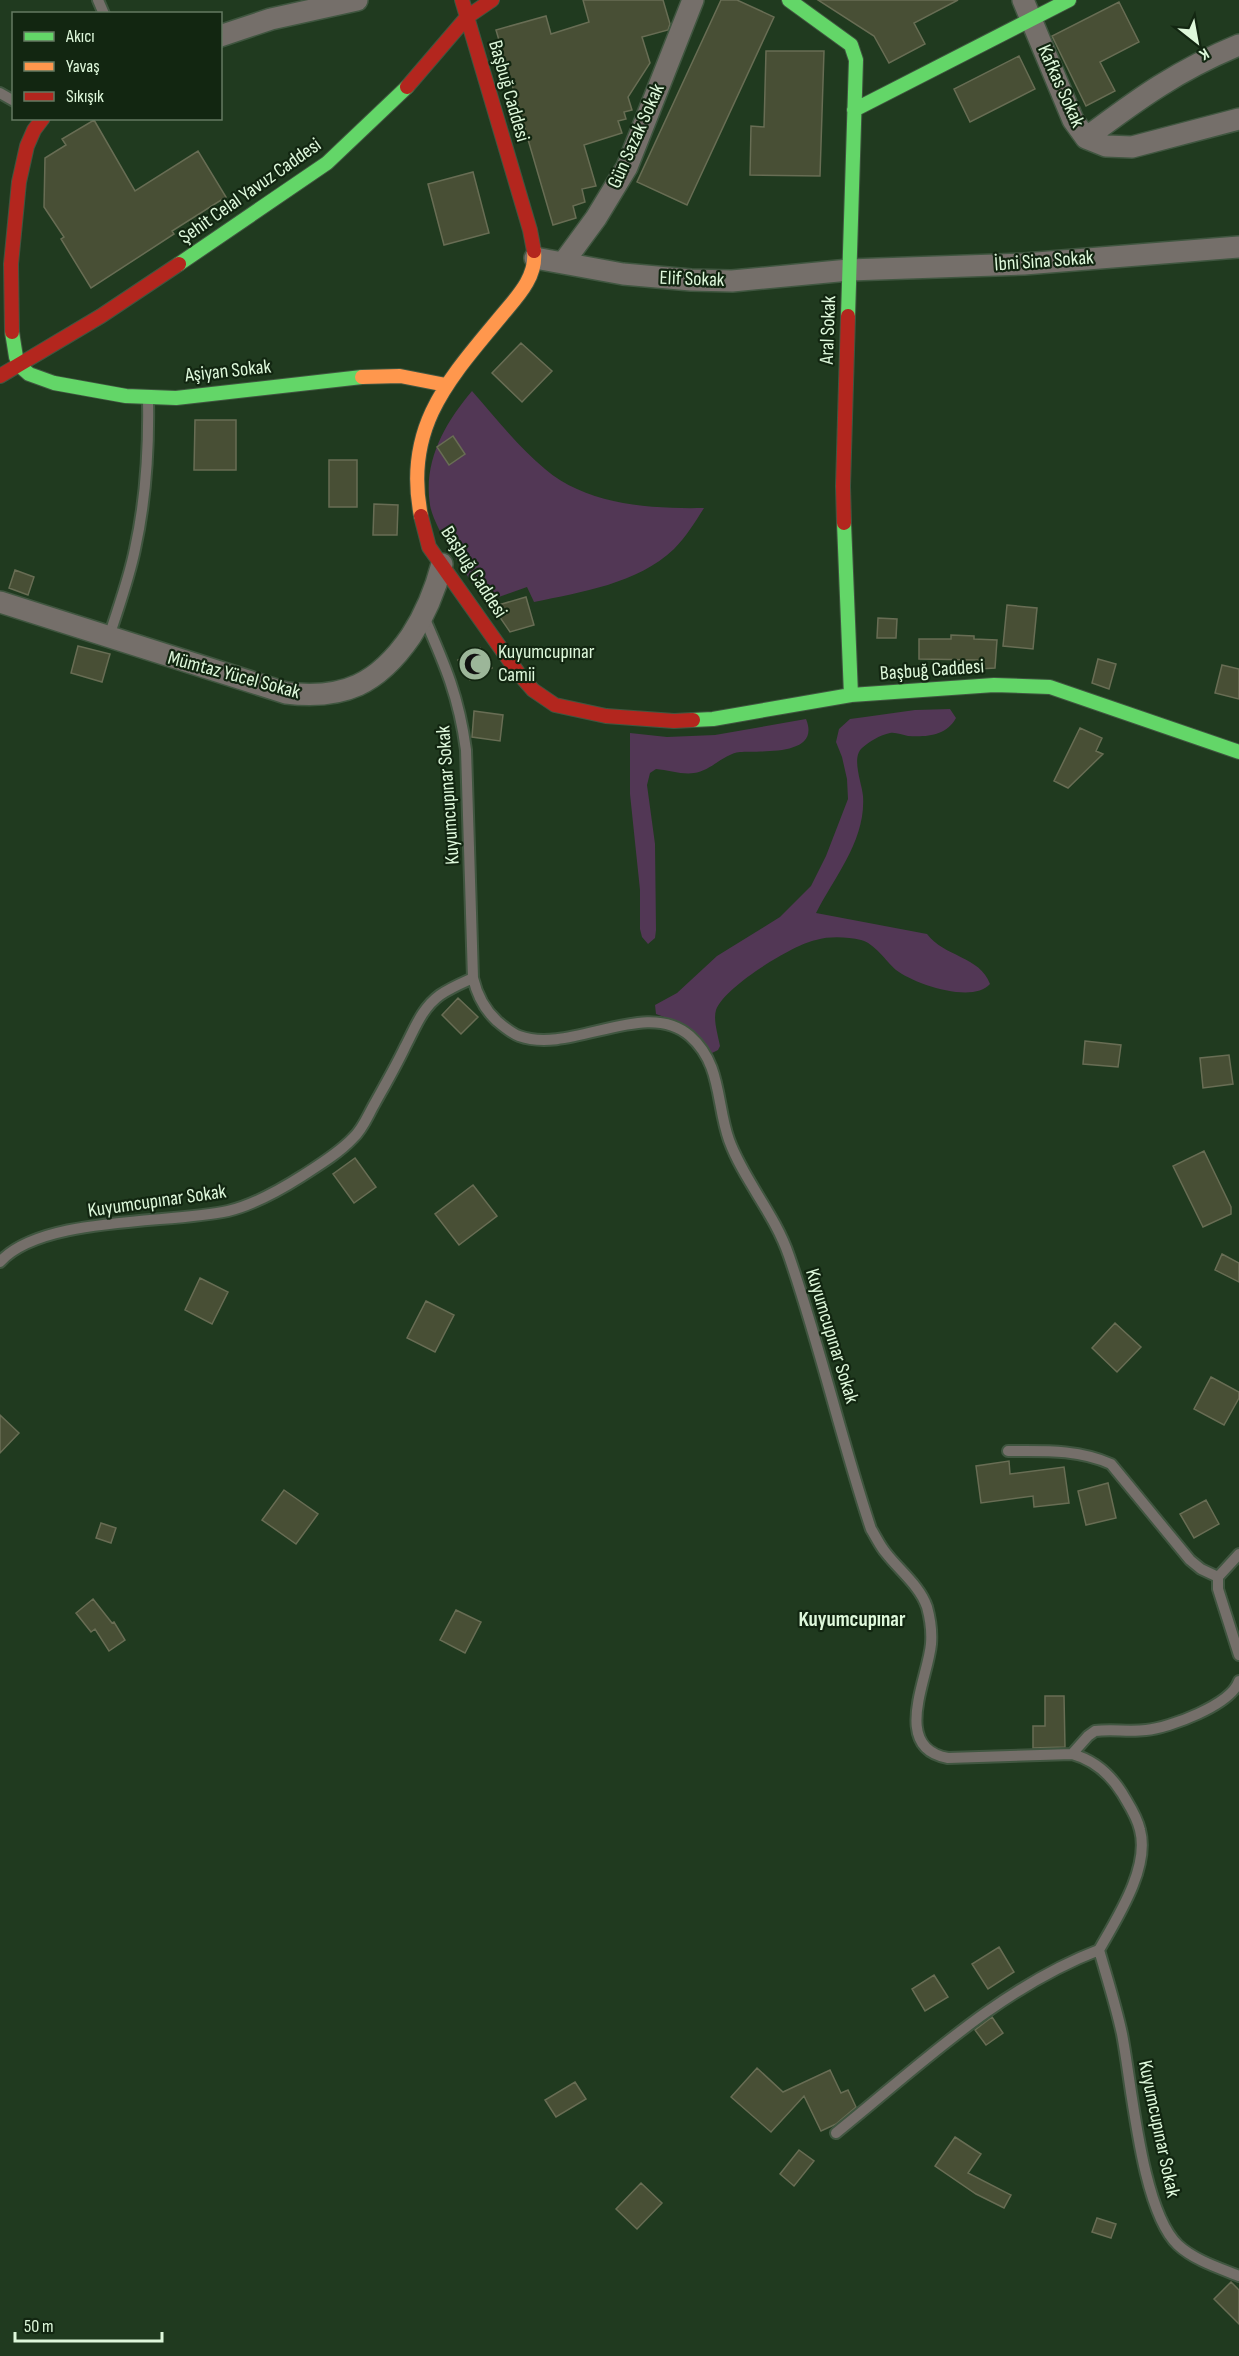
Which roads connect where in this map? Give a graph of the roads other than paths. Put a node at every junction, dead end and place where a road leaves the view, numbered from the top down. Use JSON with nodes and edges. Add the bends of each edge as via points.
{"nodes":[{"id":1,"x":357,"y":0,"type":"edge"},
{"id":2,"x":462,"y":0,"type":"edge"},
{"id":3,"x":492,"y":0,"type":"edge"},
{"id":4,"x":693,"y":0,"type":"edge"},
{"id":5,"x":789,"y":0,"type":"edge"},
{"id":6,"x":1069,"y":0,"type":"edge"},
{"id":7,"x":1027,"y":9,"type":"edge"},
{"id":8,"x":467,"y":16,"type":"junction"},
{"id":9,"x":222,"y":35,"type":"edge"},
{"id":10,"x":1239,"y":45,"type":"edge"},
{"id":11,"x":854,"y":110,"type":"junction"},
{"id":12,"x":1239,"y":119,"type":"edge"},
{"id":13,"x":42,"y":120,"type":"edge"},
{"id":14,"x":1086,"y":138,"type":"junction"},
{"id":15,"x":1239,"y":247,"type":"edge"},
{"id":16,"x":535,"y":258,"type":"junction"},
{"id":17,"x":563,"y":263,"type":"junction"},
{"id":18,"x":849,"y":270,"type":"junction"},
{"id":19,"x":20,"y":365,"type":"junction"},
{"id":20,"x":0,"y":376,"type":"edge"},
{"id":21,"x":446,"y":385,"type":"junction"},
{"id":22,"x":148,"y":398,"type":"junction"},
{"id":23,"x":442,"y":564,"type":"junction"},
{"id":24,"x":0,"y":602,"type":"edge"},
{"id":25,"x":423,"y":616,"type":"junction"},
{"id":26,"x":108,"y":637,"type":"junction"},
{"id":27,"x":851,"y":695,"type":"junction"},
{"id":28,"x":1239,"y":752,"type":"edge"},
{"id":29,"x":473,"y":978,"type":"junction"},
{"id":30,"x":0,"y":1262,"type":"edge"},
{"id":31,"x":1008,"y":1451,"type":"dead end"},
{"id":32,"x":1239,"y":1554,"type":"edge"},
{"id":33,"x":1218,"y":1577,"type":"junction"},
{"id":34,"x":1239,"y":1655,"type":"edge"},
{"id":35,"x":1239,"y":1681,"type":"edge"},
{"id":36,"x":1072,"y":1754,"type":"junction"},
{"id":37,"x":1099,"y":1950,"type":"junction"},
{"id":38,"x":836,"y":2133,"type":"dead end"},
{"id":39,"x":1239,"y":2276,"type":"edge"}],
"edges":[{"from":1,"to":9,"type":"street","via":[[271,19]]},
{"from":2,"to":8,"type":"street","name":"Başbuğ Caddesi"},
{"from":3,"to":8,"type":"street","name":"Şehit Celal Yavuz Caddesi"},
{"from":4,"to":17,"type":"street","name":"Gün Sazak Sokak","via":[[627,167]]},
{"from":5,"to":11,"type":"street","name":"Aral Sokak","via":[[851,45],[858,63]]},
{"from":6,"to":7,"type":"street"},
{"from":7,"to":11,"type":"street"},
{"from":7,"to":14,"type":"street","name":"Kafkas Sokak","via":[[1073,120]]},
{"from":8,"to":16,"type":"street","name":"Başbuğ Caddesi"},
{"from":8,"to":19,"type":"street","name":"Şehit Celal Yavuz Caddesi","via":[[398,97],[327,163],[100,316]]},
{"from":10,"to":14,"type":"street","via":[[1162,83]]},
{"from":11,"to":18,"type":"street","name":"Aral Sokak"},
{"from":12,"to":14,"type":"street","name":"Kafkas Sokak","via":[[1132,147],[1106,146]]},
{"from":13,"to":19,"type":"street","via":[[27,143],[10,273],[13,337]]},
{"from":15,"to":18,"type":"street","name":"İbni Sina Sokak","via":[[1024,264]]},
{"from":16,"to":17,"type":"street","name":"Elif Sokak"},
{"from":16,"to":21,"type":"street","name":"Başbuğ Caddesi","via":[[528,282]]},
{"from":17,"to":18,"type":"street","name":"Elif Sokak","via":[[623,274],[691,280],[743,280]]},
{"from":18,"to":27,"type":"street","name":"Aral Sokak","via":[[843,486]]},
{"from":19,"to":20,"type":"street","name":"Şehit Celal Yavuz Caddesi"},
{"from":19,"to":22,"type":"street","name":"Aşiyan Sokak","via":[[47,381]]},
{"from":21,"to":22,"type":"street","name":"Aşiyan Sokak","via":[[400,376],[373,376]]},
{"from":21,"to":23,"type":"street","name":"Başbuğ Caddesi","via":[[424,426],[415,478],[422,527],[429,547]]},
{"from":22,"to":26,"type":"lane","via":[[144,500],[135,550]]},
{"from":23,"to":25,"type":"street","name":"Mümtaz Yücel Sokak"},
{"from":23,"to":27,"type":"street","name":"Başbuğ Caddesi","via":[[519,674],[555,705],[606,716],[675,721],[713,719]]},
{"from":24,"to":26,"type":"street","name":"Mümtaz Yücel Sokak"},
{"from":25,"to":26,"type":"street","name":"Mümtaz Yücel Sokak","via":[[394,660],[374,677],[353,687],[318,695],[286,693]]},
{"from":25,"to":29,"type":"lane","name":"Kuyumcupınar Sokak","via":[[452,683],[466,750]]},
{"from":27,"to":28,"type":"street","name":"Başbuğ Caddesi","via":[[994,685],[1050,687]]},
{"from":29,"to":30,"type":"lane","name":"Kuyumcupınar Sokak","via":[[454,986],[429,1005],[354,1137],[301,1177],[229,1211],[53,1234],[32,1240]]},
{"from":29,"to":36,"type":"lane","name":"Kuyumcupınar Sokak","via":[[482,1003],[492,1016],[520,1036],[555,1038],[656,1022],[684,1031],[711,1061],[737,1160],[789,1254],[871,1529],[927,1606],[932,1642],[915,1720],[920,1740],[929,1751],[948,1758]]},
{"from":31,"to":33,"type":"lane","via":[[1065,1451],[1111,1464],[1190,1560]]},
{"from":32,"to":33,"type":"lane"},
{"from":33,"to":34,"type":"lane","via":[[1218,1589]]},
{"from":35,"to":36,"type":"lane","via":[[1230,1693],[1181,1722],[1146,1730],[1095,1731]]},
{"from":36,"to":37,"type":"lane","name":"Kuyumcupınar Sokak","via":[[1094,1762],[1111,1779],[1141,1831],[1135,1880]]},
{"from":37,"to":38,"type":"lane","via":[[1055,1968],[977,2019]]},
{"from":37,"to":39,"type":"lane","name":"Kuyumcupınar Sokak","via":[[1122,2035],[1140,2144],[1162,2220],[1178,2244],[1194,2256]]}]}
